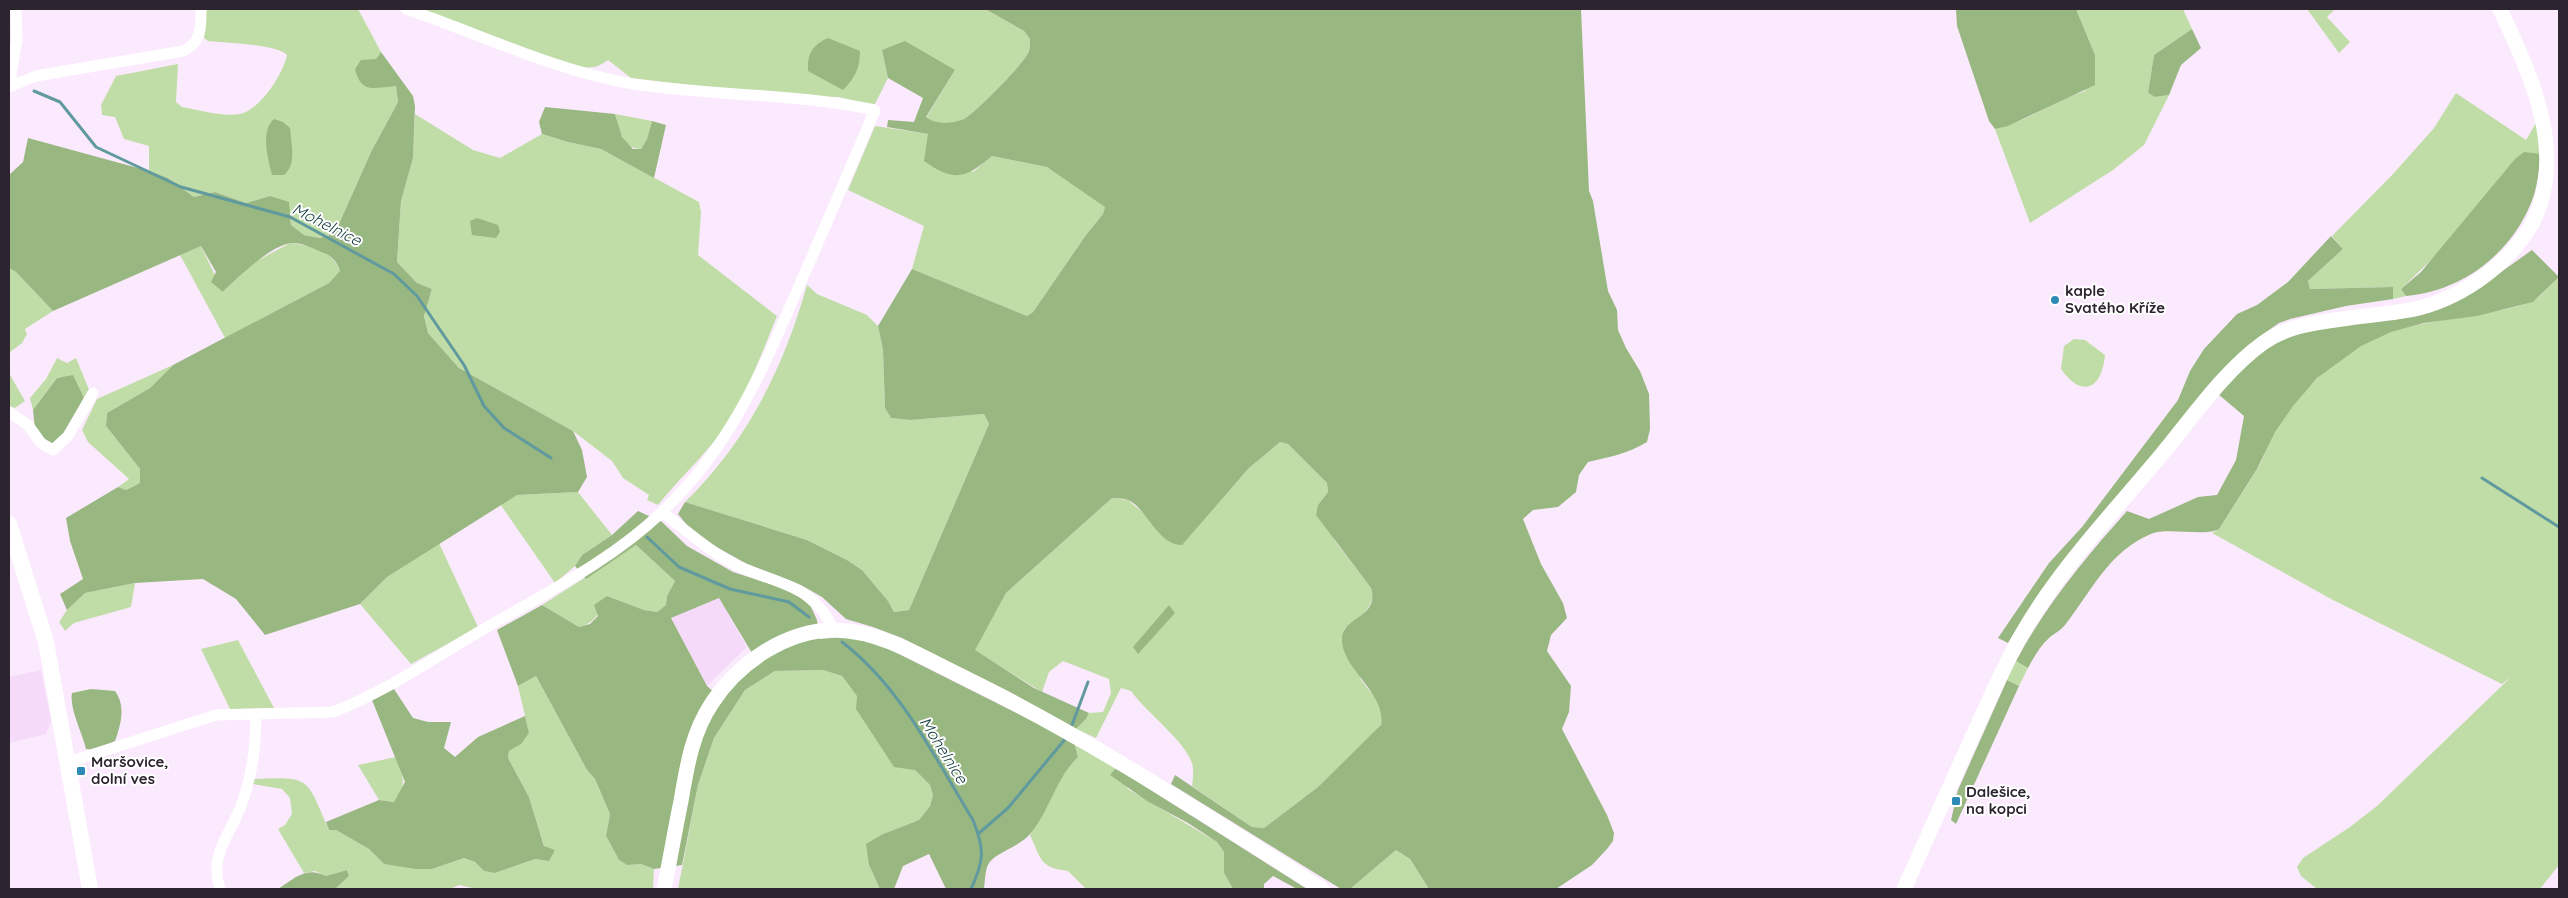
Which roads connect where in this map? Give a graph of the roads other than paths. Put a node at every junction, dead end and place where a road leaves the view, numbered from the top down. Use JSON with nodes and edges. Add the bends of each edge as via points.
{"nodes":[{"id":1,"x":16,"y":9,"type":"edge"},
{"id":2,"x":201,"y":9,"type":"edge"},
{"id":3,"x":406,"y":9,"type":"edge"},
{"id":4,"x":2500,"y":9,"type":"edge"},
{"id":5,"x":10,"y":80,"type":"edge"},
{"id":6,"x":93,"y":393,"type":"dead end"},
{"id":7,"x":9,"y":412,"type":"edge"},
{"id":8,"x":662,"y":512,"type":"junction"},
{"id":9,"x":9,"y":524,"type":"edge"},
{"id":10,"x":834,"y":630,"type":"junction"},
{"id":11,"x":256,"y":714,"type":"junction"},
{"id":12,"x":68,"y":762,"type":"junction"},
{"id":13,"x":90,"y":889,"type":"edge"},
{"id":14,"x":220,"y":889,"type":"edge"},
{"id":15,"x":664,"y":889,"type":"edge"},
{"id":16,"x":1322,"y":889,"type":"edge"},
{"id":17,"x":1904,"y":889,"type":"edge"}],
"edges":[{"from":1,"to":5,"type":"street","via":[[17,39]]},
{"from":2,"to":5,"type":"street","via":[[198,38],[184,51]]},
{"from":3,"to":8,"type":"street","via":[[562,68],[633,84],[840,102],[875,110],[757,384],[709,462]]},
{"from":4,"to":17,"type":"street","via":[[2530,76],[2550,138],[2547,185],[2531,225],[2511,252],[2491,270],[2469,287],[2447,298],[2419,308],[2304,324],[2284,330],[2244,359],[2073,560],[2038,608],[1998,680]]},
{"from":6,"to":7,"type":"street","via":[[68,436],[53,450],[41,443],[28,425]]},
{"from":8,"to":10,"type":"street","via":[[702,544],[737,566],[802,591],[826,614]]},
{"from":8,"to":11,"type":"street","via":[[588,569],[349,706],[333,712]]},
{"from":9,"to":12,"type":"main road","via":[[46,642]]},
{"from":10,"to":15,"type":"street","via":[[796,638],[757,656],[733,676],[712,701],[693,740]]},
{"from":10,"to":16,"type":"street","via":[[860,632],[905,648],[1033,711],[1158,784]]},
{"from":11,"to":12,"type":"street","via":[[216,715]]},
{"from":11,"to":14,"type":"street","via":[[250,776],[241,805],[217,856],[216,874]]},
{"from":12,"to":13,"type":"main road"}]}
